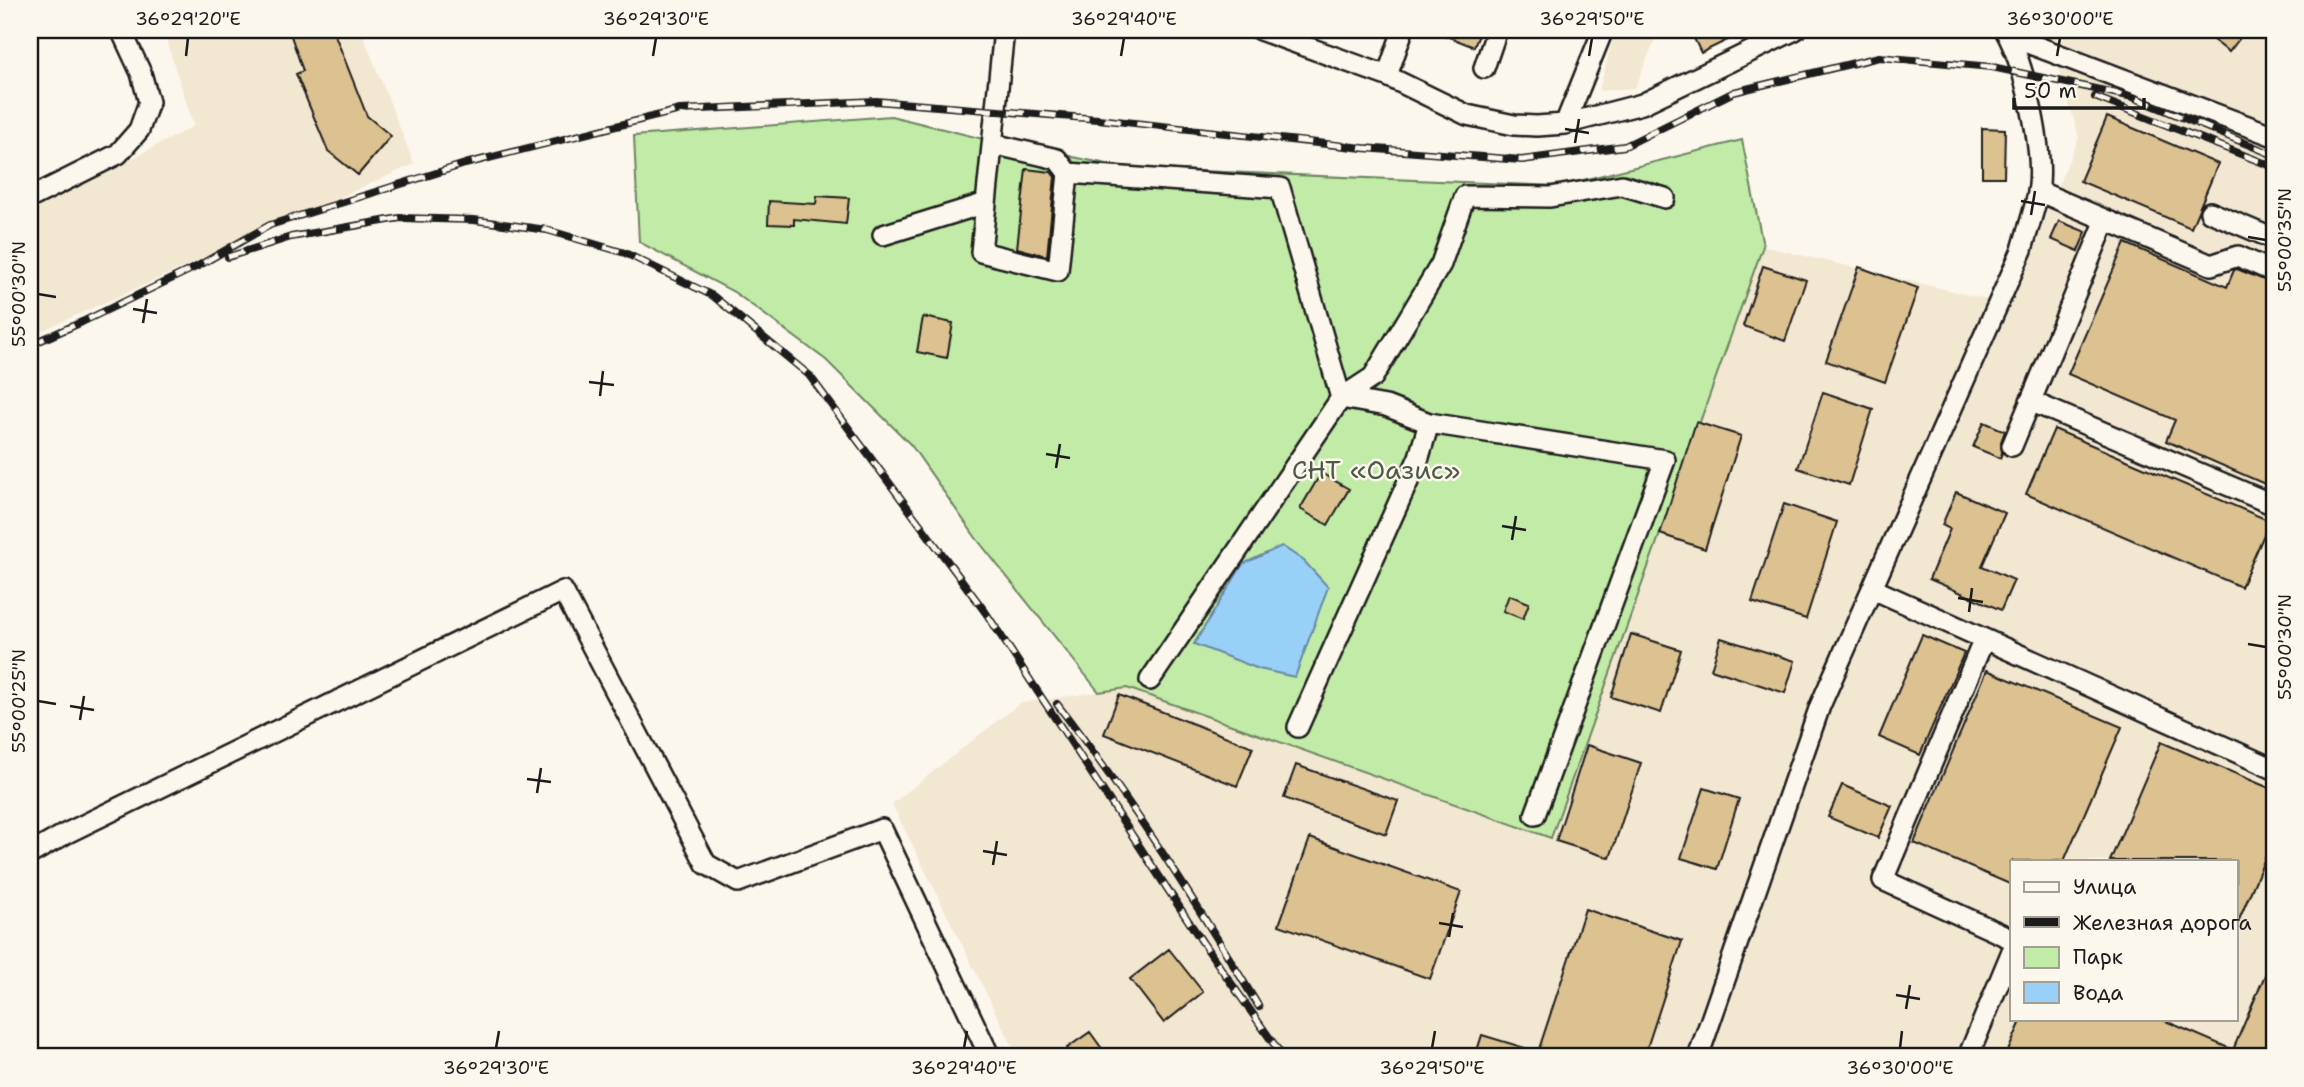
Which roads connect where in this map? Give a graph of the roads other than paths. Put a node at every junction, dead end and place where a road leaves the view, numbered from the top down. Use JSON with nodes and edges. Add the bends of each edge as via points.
{"nodes":[{"id":1,"x":121,"y":30,"type":"edge"},
{"id":2,"x":1004,"y":30,"type":"edge"},
{"id":3,"x":1260,"y":30,"type":"edge"},
{"id":4,"x":1403,"y":30,"type":"edge"},
{"id":5,"x":1497,"y":30,"type":"edge"},
{"id":6,"x":1604,"y":30,"type":"edge"},
{"id":7,"x":1795,"y":30,"type":"edge"},
{"id":8,"x":2007,"y":33,"type":"edge"},
{"id":9,"x":1484,"y":68,"type":"dead end"},
{"id":10,"x":1387,"y":76,"type":"junction"},
{"id":11,"x":1565,"y":124,"type":"junction"},
{"id":12,"x":2274,"y":136,"type":"edge"},
{"id":13,"x":993,"y":144,"type":"junction"},
{"id":14,"x":1068,"y":173,"type":"junction"},
{"id":15,"x":2038,"y":191,"type":"junction"},
{"id":16,"x":30,"y":198,"type":"edge"},
{"id":17,"x":1665,"y":198,"type":"dead end"},
{"id":18,"x":986,"y":203,"type":"junction"},
{"id":19,"x":2210,"y":212,"type":"dead end"},
{"id":20,"x":2106,"y":220,"type":"junction"},
{"id":21,"x":883,"y":235,"type":"dead end"},
{"id":22,"x":2274,"y":239,"type":"edge"},
{"id":23,"x":2274,"y":272,"type":"edge"},
{"id":24,"x":1341,"y":398,"type":"junction"},
{"id":25,"x":2030,"y":401,"type":"junction"},
{"id":26,"x":1429,"y":423,"type":"junction"},
{"id":27,"x":2012,"y":446,"type":"dead end"},
{"id":28,"x":2274,"y":505,"type":"edge"},
{"id":29,"x":1872,"y":589,"type":"junction"},
{"id":30,"x":1984,"y":639,"type":"junction"},
{"id":31,"x":1150,"y":680,"type":"dead end"},
{"id":32,"x":1298,"y":727,"type":"dead end"},
{"id":33,"x":2274,"y":769,"type":"edge"},
{"id":34,"x":1535,"y":815,"type":"dead end"},
{"id":35,"x":30,"y":854,"type":"edge"},
{"id":36,"x":2010,"y":938,"type":"edge"},
{"id":37,"x":2010,"y":956,"type":"edge"},
{"id":38,"x":990,"y":1057,"type":"edge"},
{"id":39,"x":1699,"y":1057,"type":"edge"},
{"id":40,"x":1969,"y":1057,"type":"edge"}],
"edges":[{"from":1,"to":16,"type":"street","via":[[149,102],[139,130],[118,154]]},
{"from":2,"to":13,"type":"street"},
{"from":3,"to":10,"type":"street"},
{"from":4,"to":10,"type":"street"},
{"from":5,"to":9,"type":"street"},
{"from":6,"to":11,"type":"street"},
{"from":7,"to":11,"type":"street","via":[[1642,104]]},
{"from":8,"to":12,"type":"street"},
{"from":8,"to":15,"type":"street","via":[[2036,129]]},
{"from":10,"to":11,"type":"street","via":[[1467,115],[1514,125]]},
{"from":13,"to":14,"type":"street","via":[[1058,159]]},
{"from":13,"to":18,"type":"street"},
{"from":14,"to":18,"type":"street","via":[[1058,271],[981,252]]},
{"from":14,"to":24,"type":"street","via":[[1280,188]]},
{"from":15,"to":20,"type":"street"},
{"from":15,"to":29,"type":"street","via":[[2022,250]]},
{"from":17,"to":24,"type":"street","via":[[1622,185],[1550,197],[1465,196],[1441,264],[1373,377]]},
{"from":18,"to":21,"type":"street"},
{"from":19,"to":22,"type":"street"},
{"from":20,"to":23,"type":"street","via":[[2211,265],[2238,256]]},
{"from":20,"to":25,"type":"street"},
{"from":24,"to":26,"type":"street","via":[[1386,406]]},
{"from":24,"to":31,"type":"street"},
{"from":25,"to":27,"type":"street"},
{"from":25,"to":28,"type":"street"},
{"from":26,"to":32,"type":"street","via":[[1419,457]]},
{"from":26,"to":34,"type":"street","via":[[1665,460]]},
{"from":29,"to":30,"type":"street"},
{"from":29,"to":39,"type":"street","via":[[1820,706]]},
{"from":30,"to":33,"type":"street"},
{"from":30,"to":36,"type":"street","via":[[1883,880]]},
{"from":35,"to":38,"type":"street","via":[[563,591],[706,864],[738,882],[883,830]]},
{"from":37,"to":40,"type":"street"}]}
